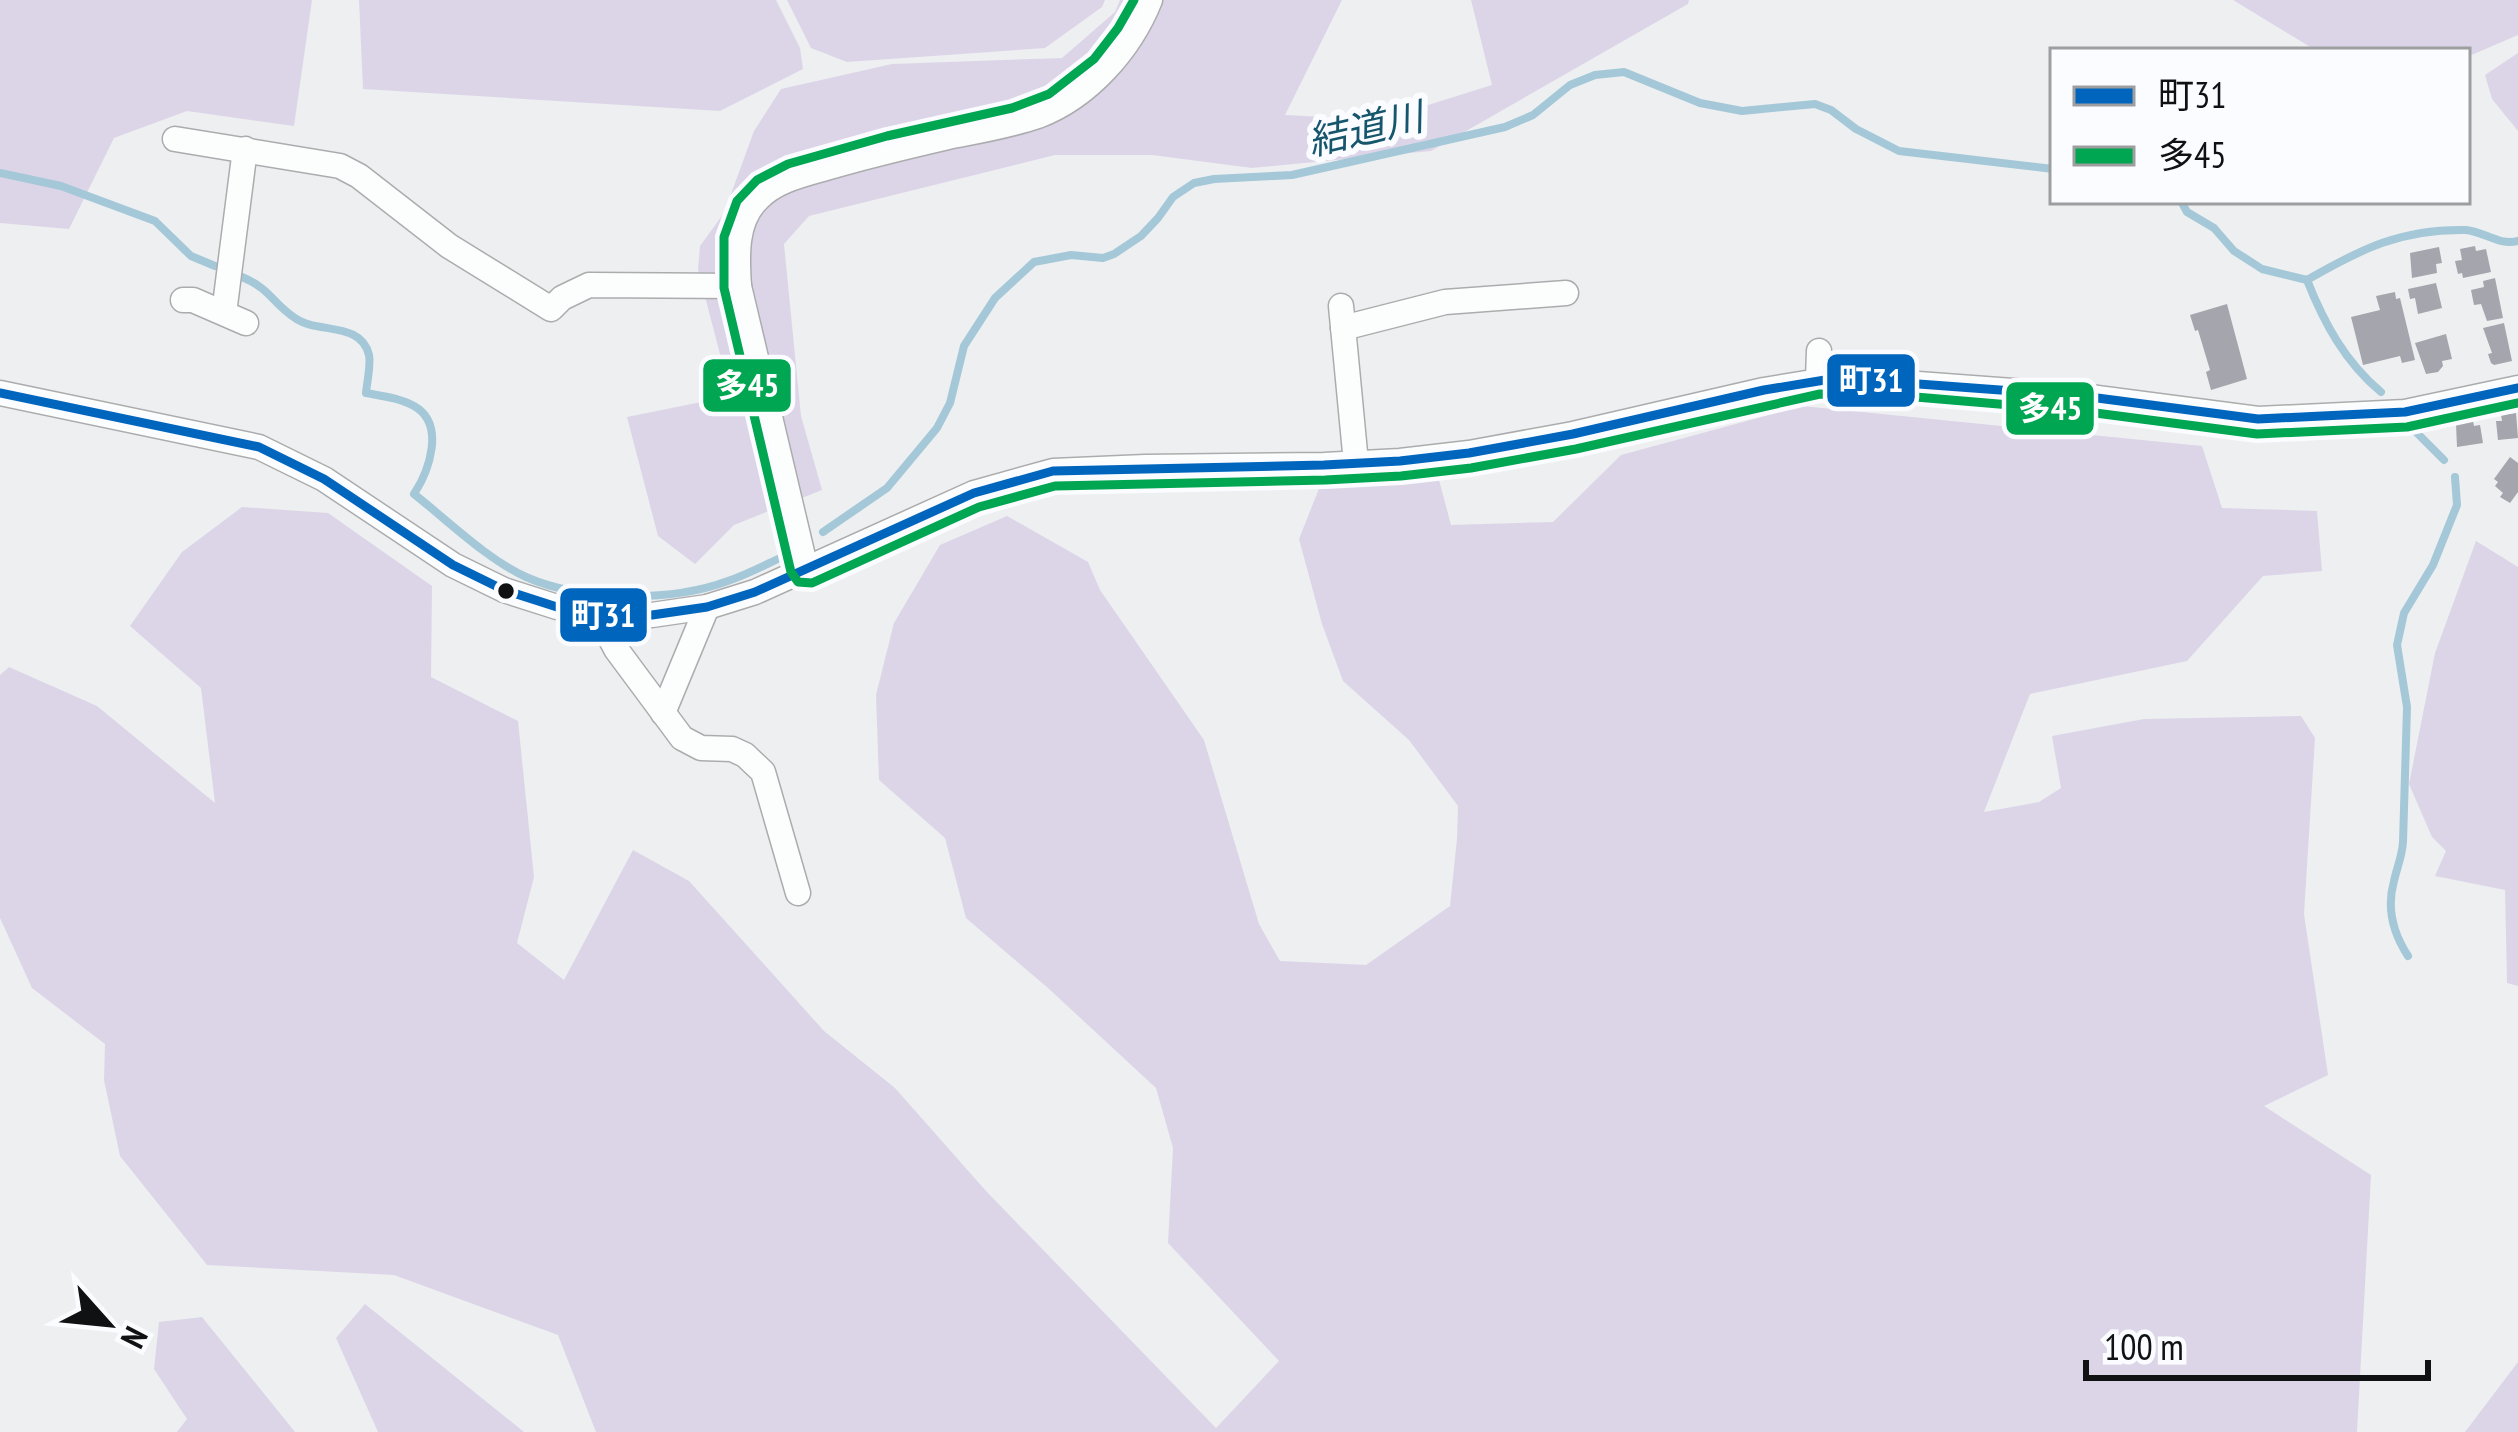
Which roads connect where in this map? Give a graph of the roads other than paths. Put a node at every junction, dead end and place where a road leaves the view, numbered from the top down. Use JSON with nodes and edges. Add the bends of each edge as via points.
{"nodes":[{"id":1,"x":1150,"y":0,"type":"edge"},
{"id":2,"x":175,"y":139,"type":"dead end"},
{"id":3,"x":244,"y":149,"type":"junction"},
{"id":4,"x":739,"y":286,"type":"junction"},
{"id":5,"x":1566,"y":293,"type":"dead end"},
{"id":6,"x":183,"y":300,"type":"dead end"},
{"id":7,"x":1819,"y":351,"type":"dead end"},
{"id":8,"x":1818,"y":379,"type":"junction"},
{"id":9,"x":2518,"y":388,"type":"edge"},
{"id":10,"x":0,"y":393,"type":"edge"},
{"id":11,"x":1356,"y":463,"type":"junction"},
{"id":12,"x":806,"y":569,"type":"junction"},
{"id":13,"x":707,"y":607,"type":"junction"},
{"id":14,"x":598,"y":615,"type":"junction"},
{"id":15,"x":663,"y":713,"type":"junction"},
{"id":16,"x":798,"y":893,"type":"dead end"}],
"edges":[{"from":1,"to":4,"type":"street","via":[[1112,63],[1061,105],[769,190],[744,222]]},
{"from":2,"to":3,"type":"street"},
{"from":3,"to":4,"type":"street","via":[[340,166],[551,309],[589,285]]},
{"from":3,"to":6,"type":"street","via":[[235,318]]},
{"from":4,"to":12,"type":"street"},
{"from":5,"to":11,"type":"street","via":[[1342,317]]},
{"from":7,"to":8,"type":"street"},
{"from":8,"to":9,"type":"street","via":[[2082,396],[2258,419],[2405,412]]},
{"from":8,"to":11,"type":"street","via":[[1540,441]]},
{"from":10,"to":14,"type":"street","via":[[259,447],[479,578]]},
{"from":11,"to":12,"type":"street","via":[[1053,471],[974,493]]},
{"from":12,"to":13,"type":"street"},
{"from":13,"to":14,"type":"street"},
{"from":13,"to":15,"type":"street"},
{"from":14,"to":15,"type":"street"},
{"from":15,"to":16,"type":"street","via":[[682,738],[732,749],[763,772]]}]}
